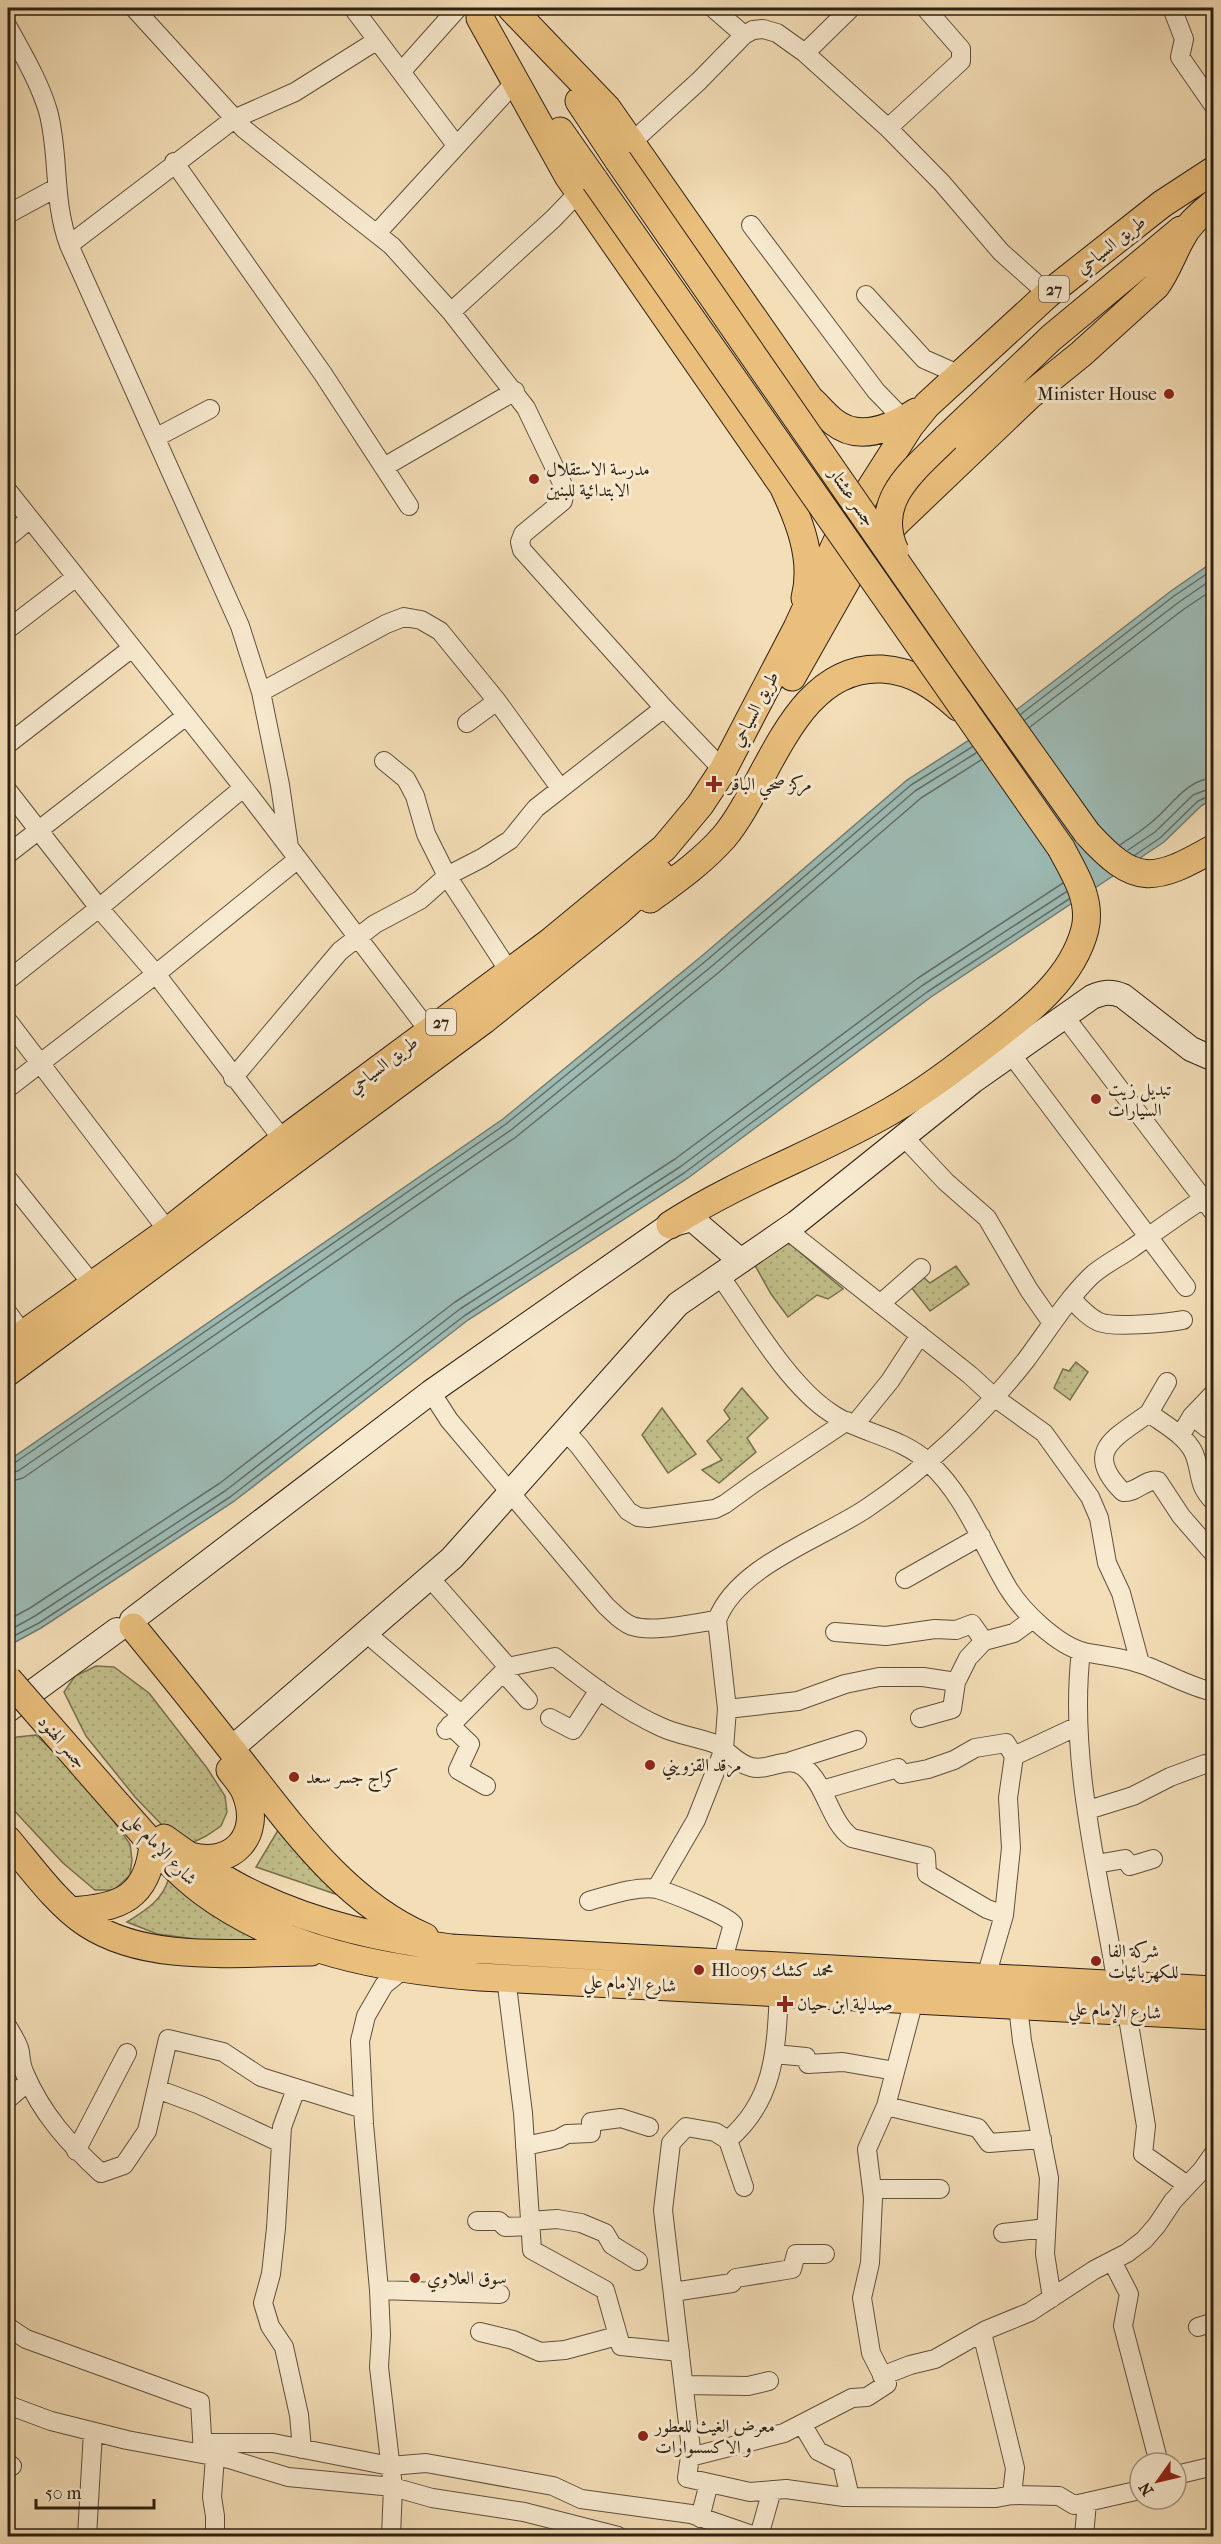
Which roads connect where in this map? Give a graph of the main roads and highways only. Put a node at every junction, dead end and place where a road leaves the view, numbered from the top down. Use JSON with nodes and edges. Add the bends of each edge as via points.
{"nodes":[{"id":1,"x":511,"y":8,"type":"edge"},
{"id":2,"x":470,"y":11,"type":"edge"},
{"id":3,"x":625,"y":151,"type":"junction"},
{"id":4,"x":1214,"y":170,"type":"edge"},
{"id":5,"x":587,"y":186,"type":"junction"},
{"id":6,"x":1208,"y":208,"type":"edge"},
{"id":7,"x":907,"y":423,"type":"junction"},
{"id":8,"x":910,"y":582,"type":"junction"},
{"id":9,"x":797,"y":628,"type":"junction"},
{"id":10,"x":981,"y":731,"type":"junction"},
{"id":11,"x":1214,"y":848,"type":"edge"},
{"id":12,"x":484,"y":1020,"type":"junction"},
{"id":13,"x":435,"y":1041,"type":"junction"},
{"id":14,"x":670,"y":1225,"type":"road end"},
{"id":15,"x":13,"y":1331,"type":"edge"},
{"id":16,"x":8,"y":1372,"type":"edge"},
{"id":17,"x":8,"y":1679,"type":"edge"},
{"id":18,"x":117,"y":1804,"type":"junction"},
{"id":19,"x":8,"y":1840,"type":"edge"},
{"id":20,"x":153,"y":1844,"type":"junction"},
{"id":21,"x":189,"y":1856,"type":"junction"},
{"id":22,"x":70,"y":1911,"type":"junction"},
{"id":23,"x":456,"y":1948,"type":"junction"},
{"id":24,"x":333,"y":1952,"type":"junction"},
{"id":25,"x":459,"y":1975,"type":"junction"},
{"id":26,"x":1214,"y":1990,"type":"edge"},
{"id":27,"x":1214,"y":2016,"type":"edge"}],
"edges":[{"from":1,"to":3,"type":"main road","via":[[606,140]]},
{"from":2,"to":5,"type":"main road"},
{"from":2,"to":5,"type":"main road","via":[[516,81],[547,141]]},
{"from":3,"to":7,"type":"main road","via":[[810,399],[836,424],[857,432]]},
{"from":3,"to":8,"type":"main road","name":"جسر عشتار","bridge":true},
{"from":4,"to":7,"type":"main road","name":"طريق السياحي","number":"27","via":[[1162,204],[1048,294]]},
{"from":5,"to":9,"type":"main road","via":[[783,486],[795,511],[808,567]]},
{"from":5,"to":10,"type":"main road","name":"جسر عشتار","bridge":true},
{"from":6,"to":8,"type":"main road","bridge":true,"via":[[1050,338],[945,438],[896,491],[887,523],[889,538]]},
{"from":6,"to":12,"type":"main road","name":"طريق السياحي","number":"27","via":[[1181,237],[1156,286],[941,478],[853,569],[737,780],[697,837],[618,912]]},
{"from":7,"to":9,"type":"main road","name":"طريق السياحي","via":[[838,539]]},
{"from":8,"to":11,"type":"main road","name":"جسر عشتار","bridge":true,"via":[[1087,833],[1111,858],[1125,868],[1146,874],[1171,870]]},
{"from":9,"to":13,"type":"main road","name":"طريق السياحي","number":"27","via":[[723,770],[664,848],[509,971]]},
{"from":10,"to":12,"type":"main road","bridge":true,"via":[[940,690],[917,676],[870,669],[845,675],[814,697],[791,725],[725,836],[703,858]]},
{"from":10,"to":14,"type":"main road","name":"جسر عشتار","bridge":true,"via":[[1061,848],[1086,900],[1085,928],[1076,954],[1043,998],[929,1088]]},
{"from":12,"to":13,"type":"main road","name":"طريق السياحي","number":"27"},
{"from":13,"to":15,"type":"main road","name":"طريق السياحي","number":"27","via":[[283,1140],[168,1231],[92,1284]]},
{"from":13,"to":16,"type":"main road","name":"طريق السياحي","number":"27"},
{"from":17,"to":18,"type":"main road","name":"جسر الهنود","bridge":true},
{"from":18,"to":20,"type":"main road","name":"شارع الإمام علي"},
{"from":18,"to":21,"type":"main road","name":"شارع الإمام علي"},
{"from":19,"to":22,"type":"main road"},
{"from":20,"to":22,"type":"main road","via":[[148,1872],[131,1895],[96,1910]]},
{"from":20,"to":24,"type":"main road","name":"شارع الإمام علي","via":[[203,1892],[247,1921]]},
{"from":21,"to":23,"type":"main road","name":"شارع الإمام علي","via":[[257,1896],[306,1916],[394,1940]]},
{"from":21,"to":23,"type":"main road","via":[[222,1858],[240,1846],[251,1821],[247,1796],[127,1628],[314,1853],[390,1919]]},
{"from":22,"to":24,"type":"main road","via":[[111,1936],[154,1950]]},
{"from":23,"to":25,"type":"main road"},
{"from":23,"to":26,"type":"main road","name":"شارع الإمام علي"},
{"from":24,"to":25,"type":"main road","name":"شارع الإمام علي","via":[[404,1969]]},
{"from":25,"to":27,"type":"main road","name":"شارع الإمام علي"}]}
